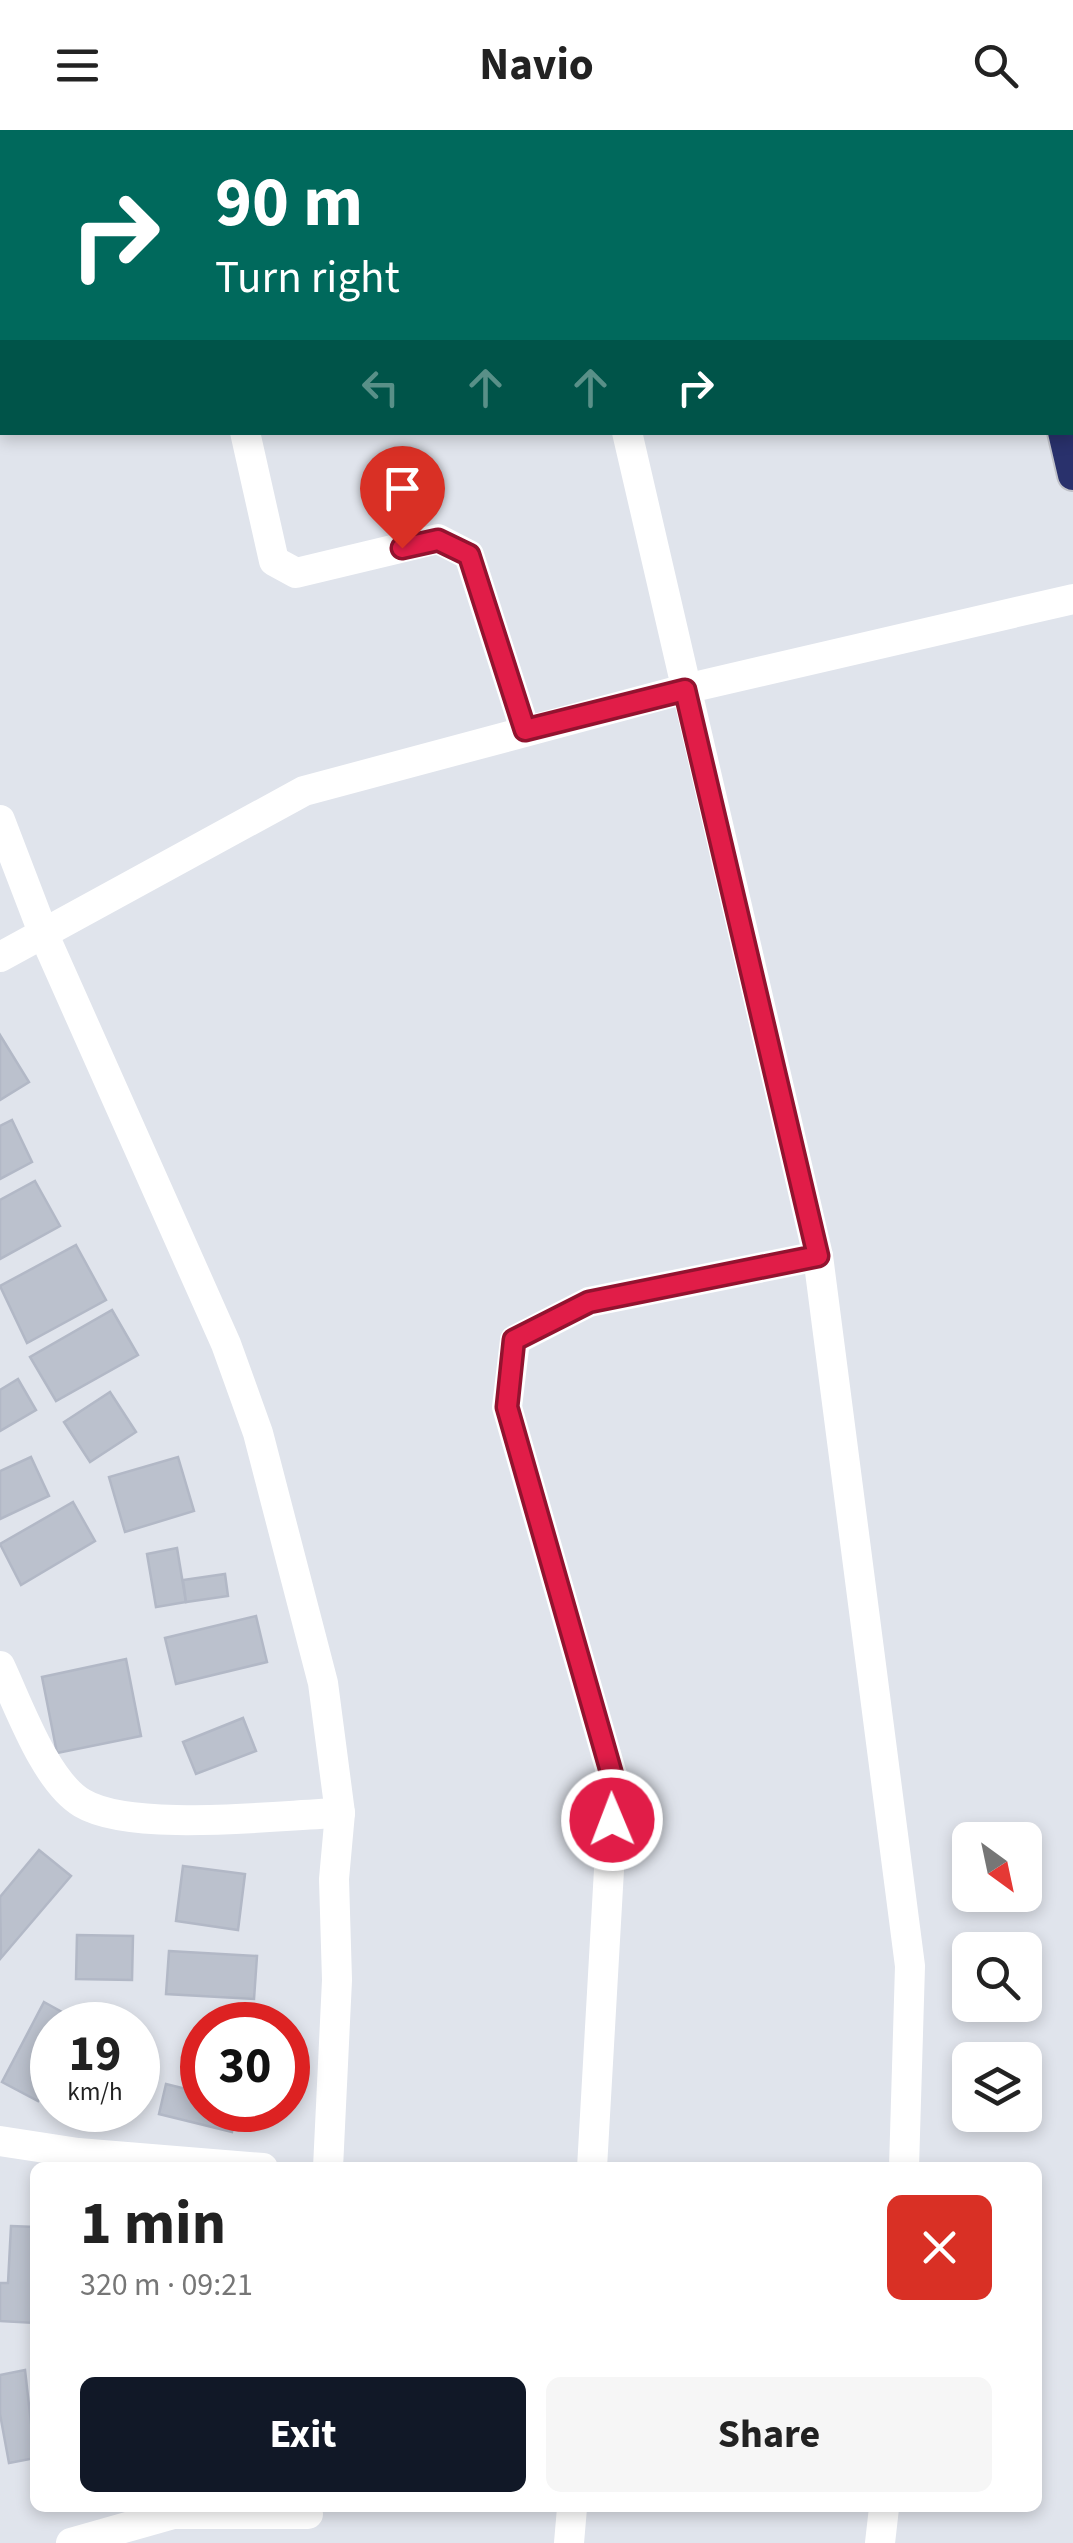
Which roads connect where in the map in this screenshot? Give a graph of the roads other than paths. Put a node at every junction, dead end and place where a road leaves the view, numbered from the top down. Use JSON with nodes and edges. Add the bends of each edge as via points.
{"nodes":[{"id":1,"x":246,"y":435,"type":"edge"},
{"id":2,"x":628,"y":435,"type":"edge"},
{"id":3,"x":1064,"y":435,"type":"edge"},
{"id":4,"x":1073,"y":475,"type":"edge"},
{"id":5,"x":1073,"y":599,"type":"edge"},
{"id":6,"x":685,"y":690,"type":"junction"},
{"id":7,"x":525,"y":730,"type":"junction"},
{"id":8,"x":0,"y":820,"type":"edge"},
{"id":9,"x":44,"y":935,"type":"junction"},
{"id":10,"x":0,"y":957,"type":"edge"},
{"id":11,"x":818,"y":1256,"type":"junction"},
{"id":12,"x":0,"y":1666,"type":"edge"},
{"id":13,"x":340,"y":1814,"type":"junction"},
{"id":14,"x":0,"y":2141,"type":"edge"},
{"id":15,"x":184,"y":2162,"type":"edge"},
{"id":16,"x":328,"y":2162,"type":"edge"},
{"id":17,"x":592,"y":2162,"type":"edge"},
{"id":18,"x":904,"y":2162,"type":"edge"},
{"id":19,"x":572,"y":2512,"type":"edge"},
{"id":20,"x":884,"y":2512,"type":"edge"},
{"id":21,"x":307,"y":2521,"type":"edge"},
{"id":22,"x":71,"y":2543,"type":"edge"},
{"id":23,"x":570,"y":2543,"type":"edge"},
{"id":24,"x":880,"y":2543,"type":"edge"}],
"edges":[{"from":1,"to":7,"type":"street","via":[[274,562],[296,573],[438,540],[469,555]]},
{"from":2,"to":6,"type":"street"},
{"from":3,"to":4,"type":"highway"},
{"from":5,"to":6,"type":"street"},
{"from":6,"to":7,"type":"street"},
{"from":6,"to":11,"type":"street"},
{"from":7,"to":9,"type":"street","via":[[304,791]]},
{"from":8,"to":9,"type":"street"},
{"from":9,"to":10,"type":"street"},
{"from":9,"to":13,"type":"street","via":[[226,1344],[258,1432],[323,1684]]},
{"from":11,"to":17,"type":"street","via":[[589,1302],[514,1340],[507,1407],[614,1782]]},
{"from":11,"to":18,"type":"street","via":[[910,1966]]},
{"from":12,"to":13,"type":"street","via":[[49,1767],[81,1803],[143,1819]]},
{"from":13,"to":16,"type":"street"},
{"from":14,"to":15,"type":"street"},
{"from":19,"to":23,"type":"street"},
{"from":20,"to":24,"type":"street"},
{"from":21,"to":22,"type":"street","via":[[172,2514]]}]}
